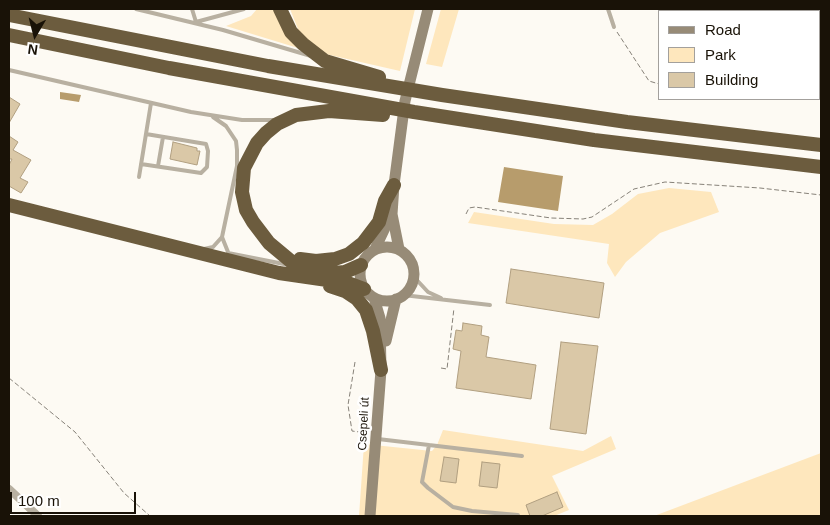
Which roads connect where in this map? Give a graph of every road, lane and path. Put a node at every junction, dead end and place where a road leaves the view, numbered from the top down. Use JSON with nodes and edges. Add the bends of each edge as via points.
{"nodes":[{"id":1,"x":136,"y":9,"type":"edge"},
{"id":2,"x":192,"y":9,"type":"edge"},
{"id":3,"x":244,"y":9,"type":"edge"},
{"id":4,"x":280,"y":9,"type":"edge"},
{"id":5,"x":428,"y":9,"type":"edge"},
{"id":6,"x":608,"y":9,"type":"edge"},
{"id":7,"x":9,"y":15,"type":"edge"},
{"id":8,"x":196,"y":22,"type":"junction"},
{"id":9,"x":614,"y":27,"type":"joint"},
{"id":10,"x":9,"y":35,"type":"edge"},
{"id":11,"x":325,"y":61,"type":"junction"},
{"id":12,"x":9,"y":70,"type":"edge"},
{"id":13,"x":658,"y":84,"type":"edge"},
{"id":14,"x":442,"y":95,"type":"junction"},
{"id":15,"x":151,"y":103,"type":"junction"},
{"id":16,"x":414,"y":112,"type":"junction"},
{"id":17,"x":211,"y":115,"type":"junction"},
{"id":18,"x":286,"y":119,"type":"junction"},
{"id":19,"x":146,"y":134,"type":"junction"},
{"id":20,"x":163,"y":137,"type":"junction"},
{"id":21,"x":821,"y":145,"type":"edge"},
{"id":22,"x":141,"y":164,"type":"junction"},
{"id":23,"x":158,"y":166,"type":"junction"},
{"id":24,"x":821,"y":166,"type":"edge"},
{"id":25,"x":139,"y":177,"type":"dead end"},
{"id":26,"x":394,"y":185,"type":"junction"},
{"id":27,"x":821,"y":195,"type":"edge"},
{"id":28,"x":9,"y":205,"type":"edge"},
{"id":29,"x":466,"y":214,"type":"dead end"},
{"id":30,"x":222,"y":237,"type":"junction"},
{"id":31,"x":159,"y":242,"type":"junction"},
{"id":32,"x":375,"y":249,"type":"junction"},
{"id":33,"x":203,"y":250,"type":"junction"},
{"id":34,"x":399,"y":250,"type":"junction"},
{"id":35,"x":279,"y":251,"type":"junction"},
{"id":36,"x":227,"y":253,"type":"junction"},
{"id":37,"x":240,"y":264,"type":"junction"},
{"id":38,"x":360,"y":266,"type":"junction"},
{"id":39,"x":303,"y":272,"type":"junction"},
{"id":40,"x":414,"y":277,"type":"junction"},
{"id":41,"x":369,"y":293,"type":"junction"},
{"id":42,"x":400,"y":297,"type":"junction"},
{"id":43,"x":443,"y":299,"type":"junction"},
{"id":44,"x":451,"y":300,"type":"junction"},
{"id":45,"x":490,"y":305,"type":"dead end"},
{"id":46,"x":355,"y":362,"type":"dead end"},
{"id":47,"x":441,"y":368,"type":"dead end"},
{"id":48,"x":381,"y":370,"type":"junction"},
{"id":49,"x":9,"y":378,"type":"edge"},
{"id":50,"x":378,"y":437,"type":"junction"},
{"id":51,"x":429,"y":445,"type":"junction"},
{"id":52,"x":522,"y":456,"type":"dead end"},
{"id":53,"x":9,"y":489,"type":"edge"},
{"id":54,"x":518,"y":515,"type":"dead end"},
{"id":55,"x":38,"y":516,"type":"edge"},
{"id":56,"x":150,"y":516,"type":"edge"},
{"id":57,"x":370,"y":516,"type":"edge"}],
"edges":[{"from":1,"to":8,"type":"lane"},
{"from":2,"to":8,"type":"lane"},
{"from":3,"to":8,"type":"lane"},
{"from":4,"to":11,"type":"highway","via":[[292,32]]},
{"from":5,"to":26,"type":"street","via":[[416,53]]},
{"from":6,"to":9,"type":"lane"},
{"from":7,"to":14,"type":"highway","via":[[258,64]]},
{"from":8,"to":11,"type":"lane"},
{"from":9,"to":13,"type":"path","via":[[649,81]]},
{"from":10,"to":16,"type":"highway"},
{"from":11,"to":14,"type":"highway"},
{"from":12,"to":15,"type":"lane"},
{"from":14,"to":21,"type":"highway"},
{"from":15,"to":17,"type":"lane"},
{"from":15,"to":19,"type":"lane"},
{"from":16,"to":18,"type":"highway","via":[[380,116],[329,111]]},
{"from":16,"to":24,"type":"highway","via":[[594,140]]},
{"from":17,"to":18,"type":"lane","via":[[256,121]]},
{"from":17,"to":30,"type":"lane","via":[[226,126],[238,150]]},
{"from":18,"to":35,"type":"highway","via":[[257,143],[248,156],[242,180],[243,201],[252,222]]},
{"from":19,"to":20,"type":"lane"},
{"from":19,"to":22,"type":"lane"},
{"from":20,"to":23,"type":"lane"},
{"from":20,"to":23,"type":"lane","via":[[206,144],[207,167],[201,173]]},
{"from":22,"to":23,"type":"lane"},
{"from":22,"to":25,"type":"lane"},
{"from":26,"to":32,"type":"street","via":[[384,230]]},
{"from":26,"to":34,"type":"street","via":[[392,214]]},
{"from":26,"to":35,"type":"highway","via":[[372,234],[349,254],[316,261],[298,259]]},
{"from":27,"to":29,"type":"path","via":[[664,182],[634,189],[592,217],[583,219],[551,218],[475,206]]},
{"from":28,"to":31,"type":"highway"},
{"from":30,"to":33,"type":"lane","via":[[213,247]]},
{"from":30,"to":36,"type":"lane"},
{"from":31,"to":33,"type":"lane"},
{"from":31,"to":37,"type":"highway"},
{"from":32,"to":34,"type":"street"},
{"from":32,"to":38,"type":"street"},
{"from":33,"to":36,"type":"lane"},
{"from":34,"to":40,"type":"street","via":[[410,261]]},
{"from":35,"to":39,"type":"highway"},
{"from":36,"to":37,"type":"lane"},
{"from":36,"to":39,"type":"lane"},
{"from":37,"to":39,"type":"highway"},
{"from":38,"to":39,"type":"highway","via":[[345,272]]},
{"from":38,"to":41,"type":"street","via":[[360,281]]},
{"from":39,"to":41,"type":"highway","via":[[348,283]]},
{"from":39,"to":48,"type":"highway","via":[[357,299],[370,319]]},
{"from":40,"to":42,"type":"street","via":[[408,290]]},
{"from":40,"to":43,"type":"lane","via":[[428,292]]},
{"from":41,"to":42,"type":"street","via":[[381,300]]},
{"from":41,"to":48,"type":"street","name":"Csepeli út","via":[[380,318]]},
{"from":42,"to":43,"type":"lane"},
{"from":42,"to":48,"type":"street","name":"Csepeli út","via":[[390,319]]},
{"from":43,"to":44,"type":"lane"},
{"from":44,"to":45,"type":"lane"},
{"from":44,"to":47,"type":"path","via":[[454,309],[447,369]]},
{"from":46,"to":50,"type":"path","via":[[348,405],[352,431]]},
{"from":48,"to":50,"type":"street","name":"Csepeli út"},
{"from":49,"to":56,"type":"path","via":[[75,432],[124,493]]},
{"from":50,"to":51,"type":"lane"},
{"from":50,"to":57,"type":"street","name":"Csepeli út"},
{"from":51,"to":52,"type":"lane"},
{"from":51,"to":54,"type":"lane","via":[[422,482],[428,488],[453,507]]},
{"from":53,"to":55,"type":"street"}]}
